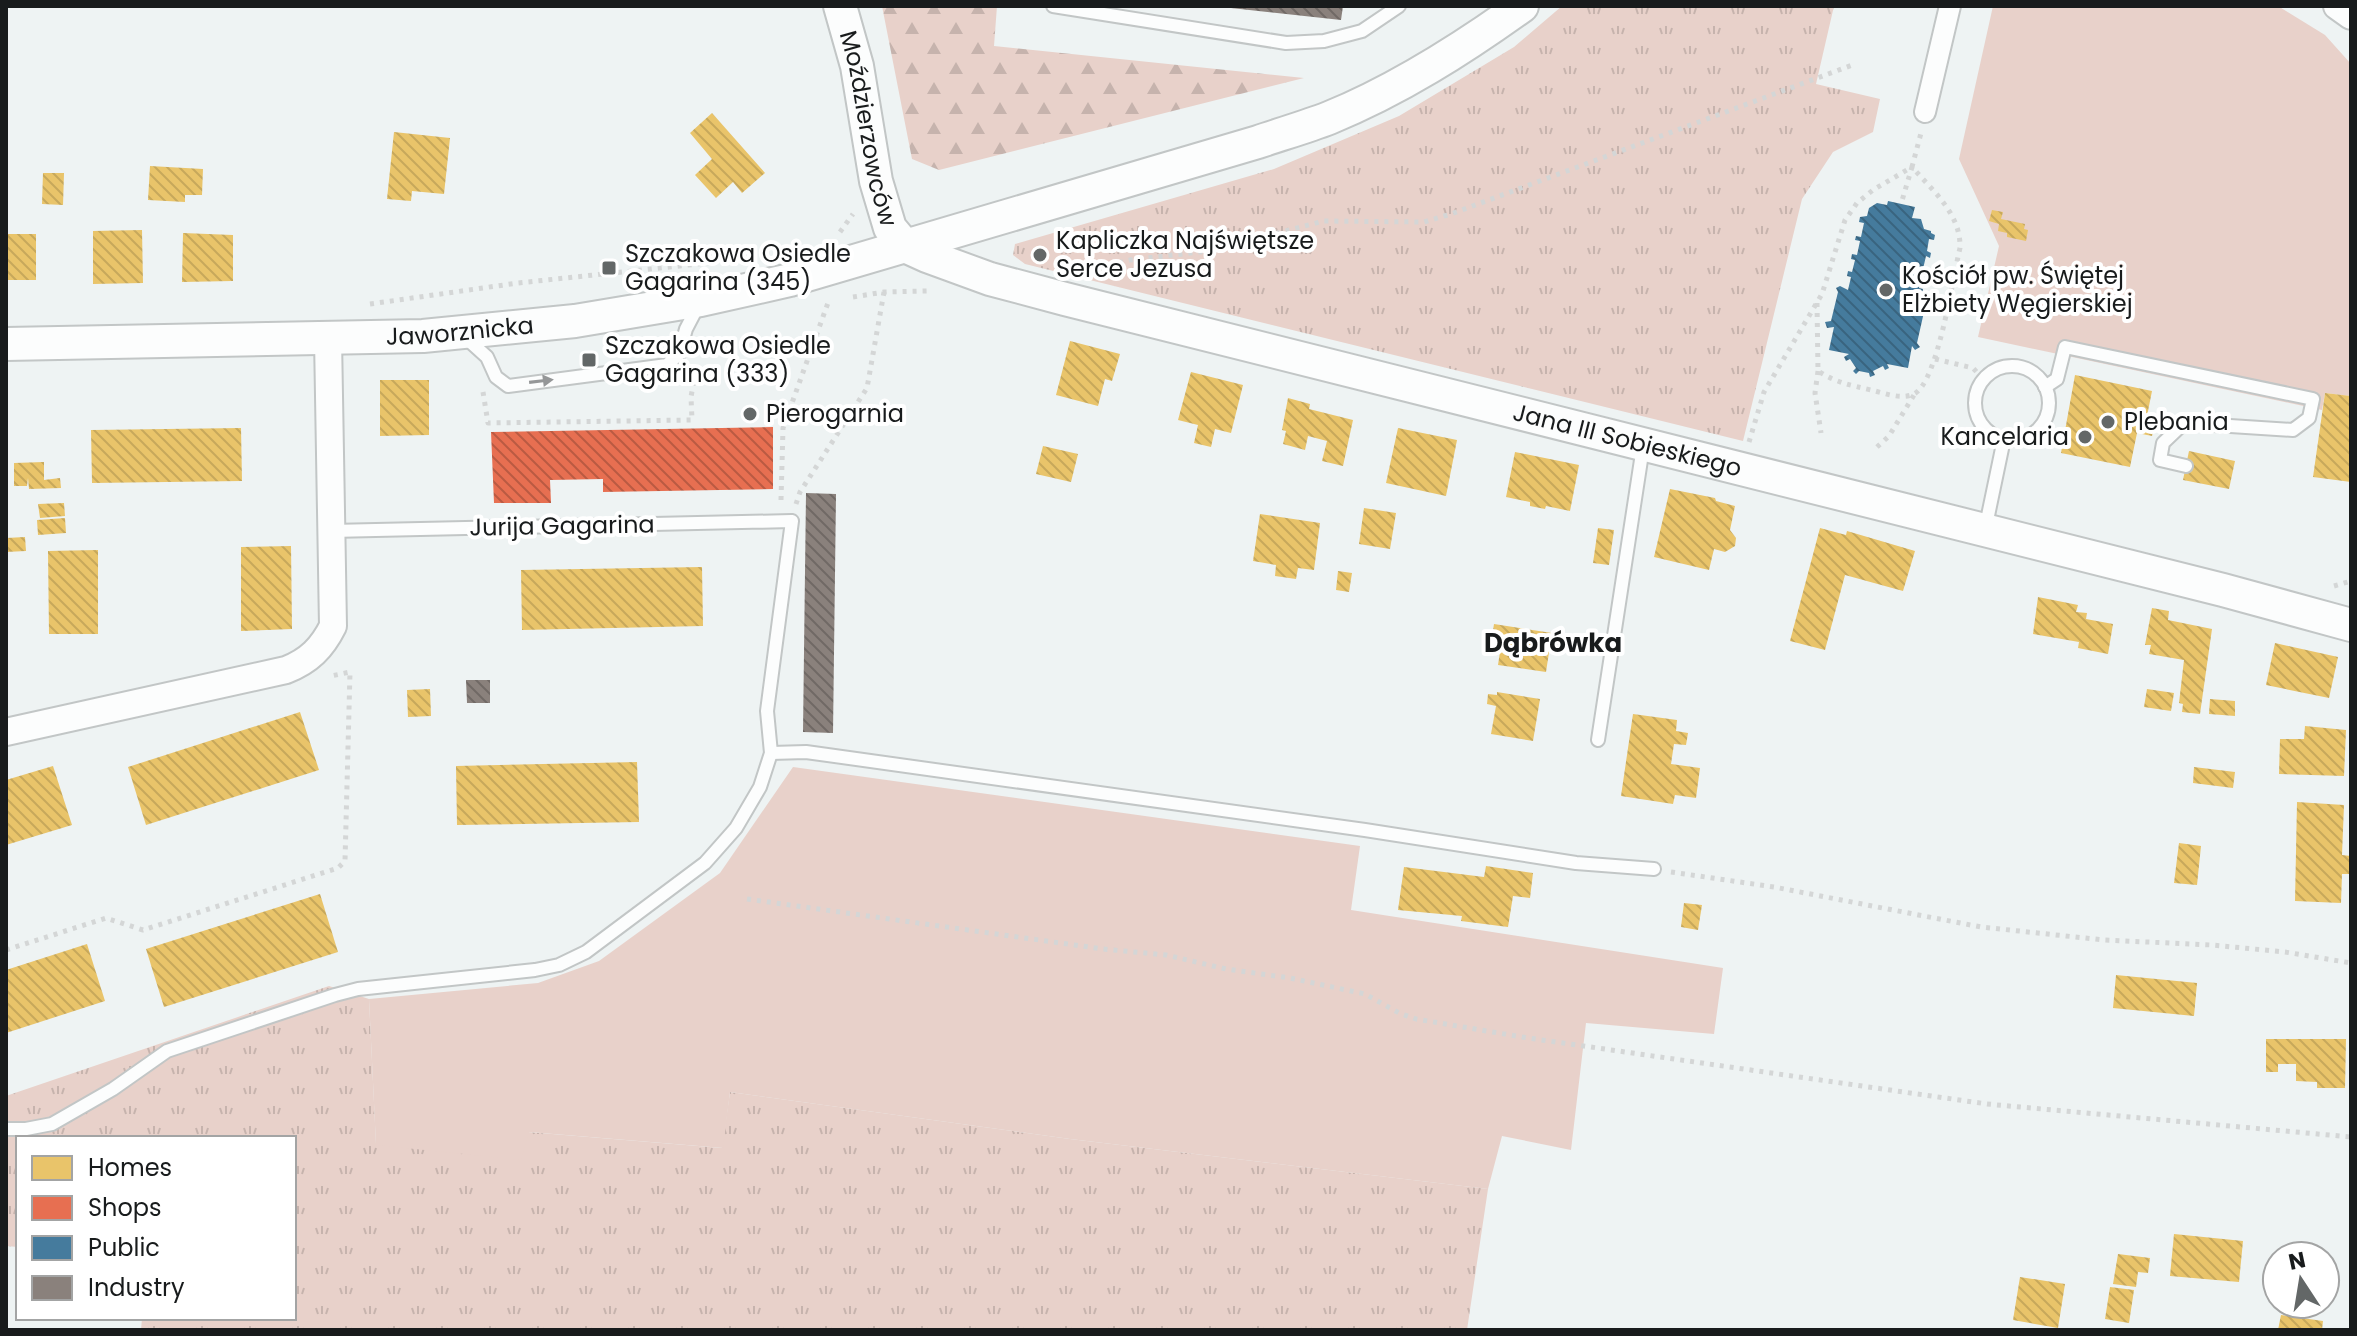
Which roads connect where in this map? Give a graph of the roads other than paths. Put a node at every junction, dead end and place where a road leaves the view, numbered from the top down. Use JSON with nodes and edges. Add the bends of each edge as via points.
{"nodes":[{"id":1,"x":840,"y":6,"type":"edge"},
{"id":2,"x":1053,"y":6,"type":"edge"},
{"id":3,"x":1399,"y":6,"type":"edge"},
{"id":4,"x":1522,"y":6,"type":"edge"},
{"id":5,"x":1950,"y":6,"type":"edge"},
{"id":6,"x":2337,"y":6,"type":"edge"},
{"id":7,"x":2351,"y":16,"type":"edge"},
{"id":8,"x":1925,"y":112,"type":"dead end"},
{"id":9,"x":905,"y":246,"type":"junction"},
{"id":10,"x":701,"y":300,"type":"junction"},
{"id":11,"x":461,"y":333,"type":"junction"},
{"id":12,"x":328,"y":338,"type":"junction"},
{"id":13,"x":6,"y":344,"type":"edge"},
{"id":14,"x":2045,"y":387,"type":"junction"},
{"id":15,"x":2004,"y":439,"type":"junction"},
{"id":16,"x":1644,"y":444,"type":"junction"},
{"id":17,"x":2186,"y":466,"type":"dead end"},
{"id":18,"x":1985,"y":530,"type":"junction"},
{"id":19,"x":331,"y":531,"type":"junction"},
{"id":20,"x":2351,"y":625,"type":"edge"},
{"id":21,"x":6,"y":732,"type":"edge"},
{"id":22,"x":1598,"y":740,"type":"dead end"},
{"id":23,"x":771,"y":753,"type":"junction"},
{"id":24,"x":1654,"y":869,"type":"road end"},
{"id":25,"x":6,"y":1129,"type":"edge"}],
"edges":[{"from":1,"to":9,"type":"street","name":"Moździerzowców","via":[[857,66],[876,181],[890,228]]},
{"from":2,"to":3,"type":"lane","via":[[1286,43],[1362,31]]},
{"from":4,"to":9,"type":"street","name":"Jaworznicka","via":[[1393,88],[1328,118]]},
{"from":5,"to":8,"type":"street"},
{"from":6,"to":7,"type":"street"},
{"from":9,"to":10,"type":"street","name":"Jaworznicka"},
{"from":9,"to":16,"type":"street","name":"Jana III Sobieskiego","via":[[953,267],[1065,299]]},
{"from":10,"to":11,"type":"street","name":"Jaworznicka"},
{"from":11,"to":10,"type":"lane","one_way":true,"via":[[508,386],[667,365],[679,354]]},
{"from":11,"to":12,"type":"street","name":"Jaworznicka"},
{"from":12,"to":13,"type":"street","name":"Jaworznicka"},
{"from":12,"to":19,"type":"street"},
{"from":14,"to":15,"type":"lane","via":[[2048,409],[2038,430],[2028,437]]},
{"from":14,"to":15,"type":"lane","via":[[2038,377],[2017,367],[1993,371],[1983,379],[1977,415],[1992,435]]},
{"from":14,"to":17,"type":"lane","via":[[2057,379],[2065,347],[2313,399],[2309,418],[2293,430],[2184,423],[2163,443],[2160,460]]},
{"from":15,"to":18,"type":"lane"},
{"from":16,"to":18,"type":"street","name":"Jana III Sobieskiego"},
{"from":16,"to":22,"type":"lane"},
{"from":18,"to":20,"type":"street","name":"Jana III Sobieskiego"},
{"from":19,"to":21,"type":"street","via":[[333,626],[302,664]]},
{"from":19,"to":23,"type":"lane","name":"Jurija Gagarina","via":[[786,521],[767,711]]},
{"from":23,"to":24,"type":"lane","via":[[806,752],[1576,863]]},
{"from":23,"to":25,"type":"lane","via":[[760,787],[736,828],[705,863],[586,952],[535,970],[335,995],[167,1051],[52,1124]]}]}
